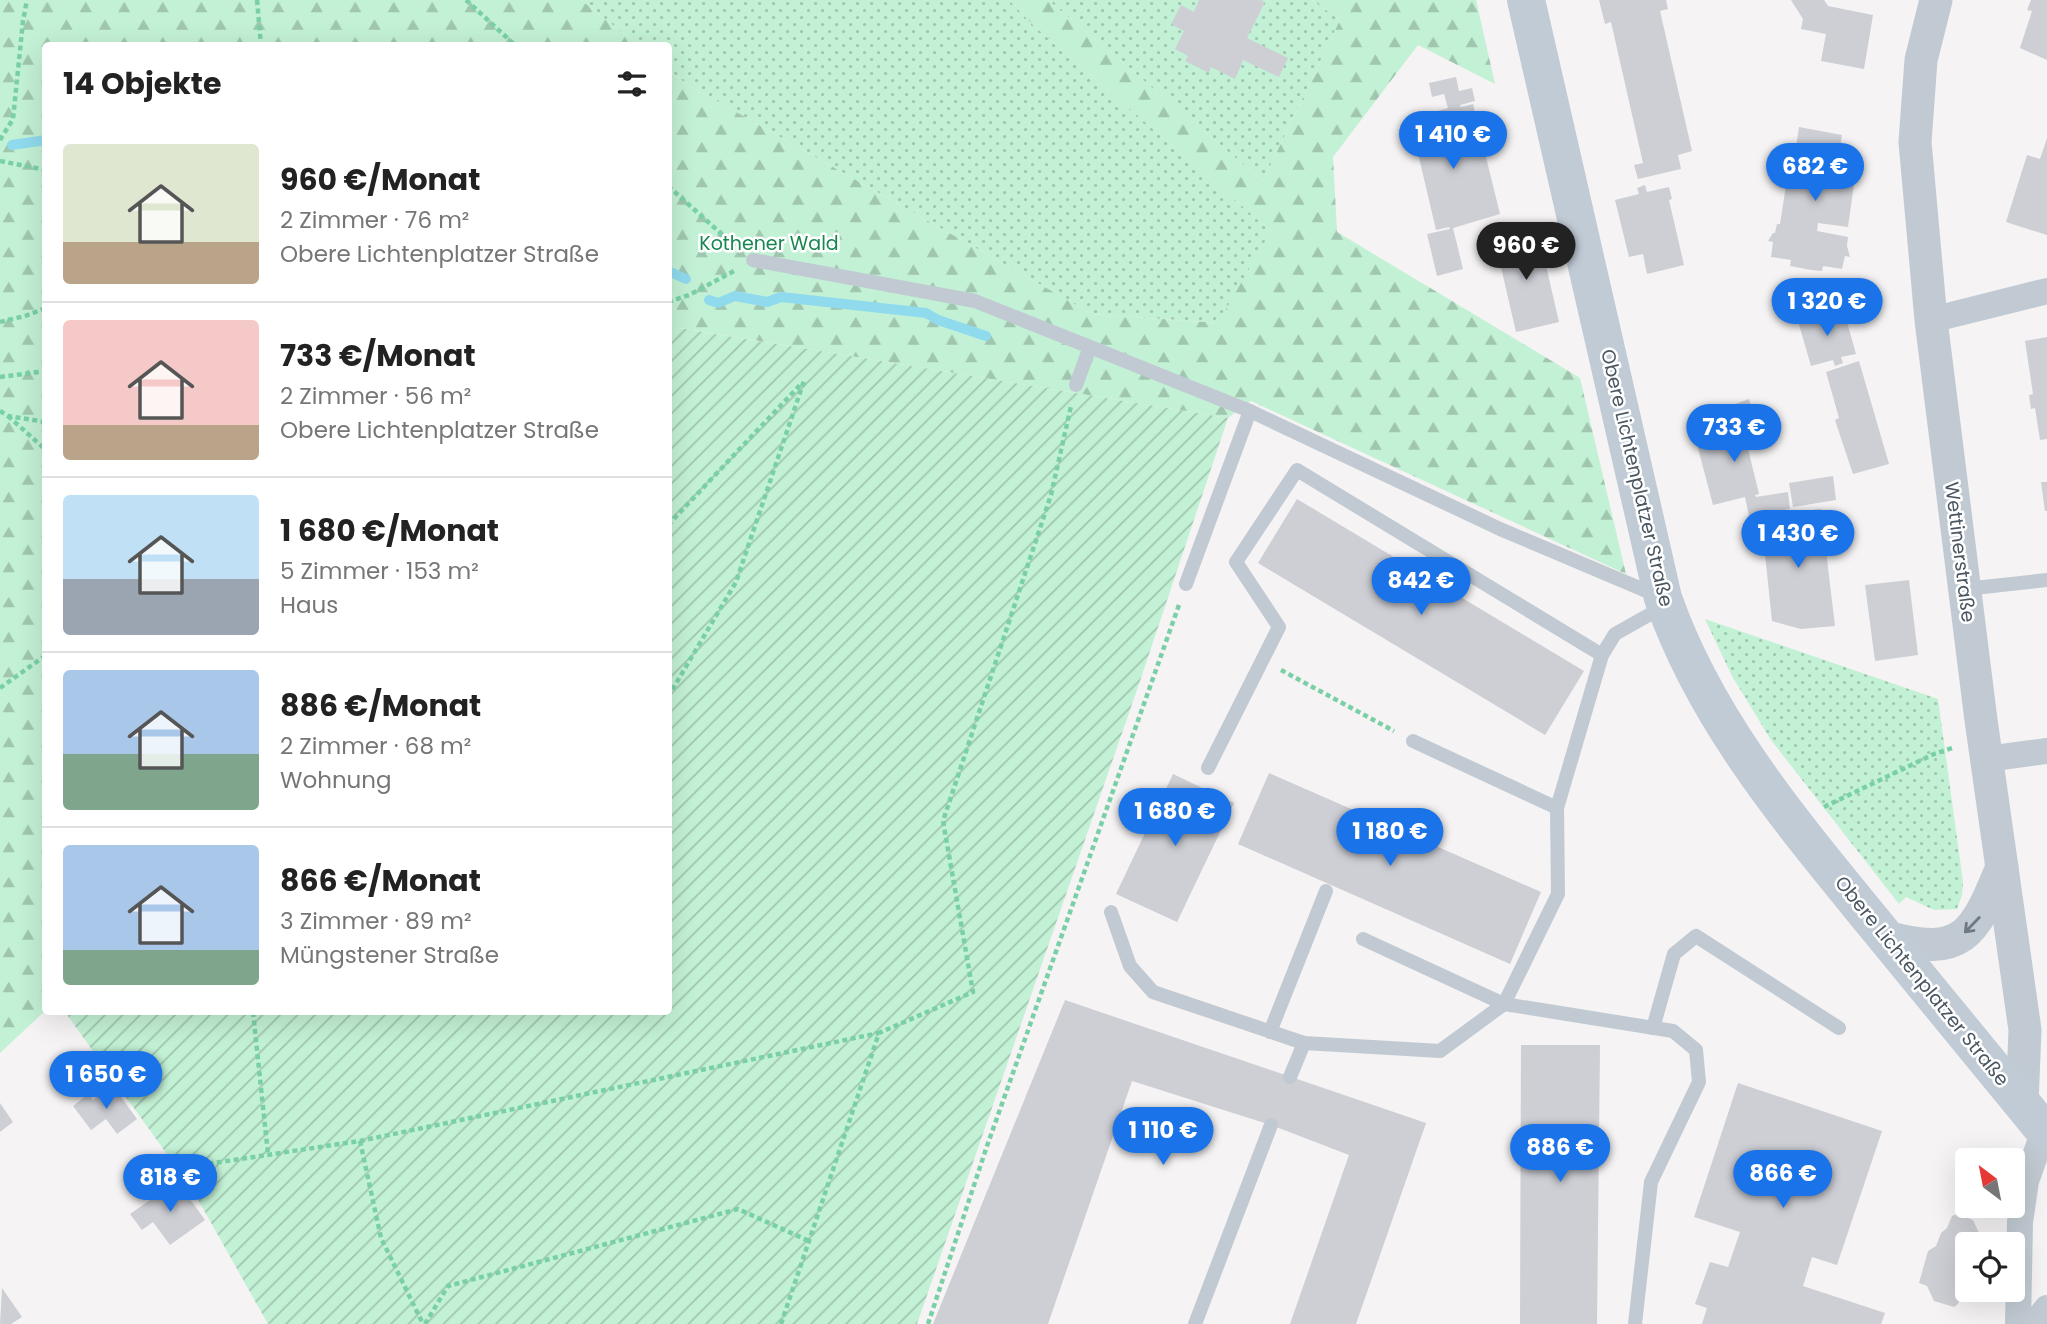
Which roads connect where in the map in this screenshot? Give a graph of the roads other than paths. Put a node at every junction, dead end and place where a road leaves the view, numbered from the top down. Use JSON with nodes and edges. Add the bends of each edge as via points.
{"nodes":[{"id":1,"x":1526,"y":0,"type":"edge"},
{"id":2,"x":1936,"y":0,"type":"edge"},
{"id":3,"x":753,"y":260,"type":"road end"},
{"id":4,"x":2047,"y":291,"type":"edge"},
{"id":5,"x":1931,"y":320,"type":"junction"},
{"id":6,"x":1090,"y":347,"type":"junction"},
{"id":7,"x":1076,"y":386,"type":"road end"},
{"id":8,"x":1250,"y":411,"type":"junction"},
{"id":9,"x":2047,"y":580,"type":"edge"},
{"id":10,"x":1186,"y":584,"type":"road end"},
{"id":11,"x":1965,"y":589,"type":"junction"},
{"id":12,"x":1664,"y":602,"type":"junction"},
{"id":13,"x":1602,"y":655,"type":"junction"},
{"id":14,"x":1413,"y":741,"type":"road end"},
{"id":15,"x":2047,"y":751,"type":"edge"},
{"id":16,"x":1987,"y":760,"type":"junction"},
{"id":17,"x":1208,"y":768,"type":"dead end"},
{"id":18,"x":1558,"y":808,"type":"junction"},
{"id":19,"x":2003,"y":865,"type":"junction"},
{"id":20,"x":1326,"y":891,"type":"dead end"},
{"id":21,"x":1111,"y":912,"type":"dead end"},
{"id":22,"x":1886,"y":937,"type":"junction"},
{"id":23,"x":1363,"y":939,"type":"dead end"},
{"id":24,"x":1504,"y":1004,"type":"junction"},
{"id":25,"x":1653,"y":1028,"type":"junction"},
{"id":26,"x":1839,"y":1028,"type":"dead end"},
{"id":27,"x":1270,"y":1032,"type":"junction"},
{"id":28,"x":1304,"y":1043,"type":"junction"},
{"id":29,"x":1290,"y":1077,"type":"dead end"},
{"id":30,"x":2038,"y":1123,"type":"edge"},
{"id":31,"x":1271,"y":1125,"type":"dead end"},
{"id":32,"x":2047,"y":1308,"type":"edge"},
{"id":33,"x":1195,"y":1324,"type":"edge"},
{"id":34,"x":1635,"y":1324,"type":"edge"},
{"id":35,"x":2018,"y":1324,"type":"edge"},
{"id":36,"x":2034,"y":1324,"type":"edge"}],
"edges":[{"from":1,"to":12,"type":"main road","name":"Obere Lichtenplatzer Straße"},
{"from":2,"to":5,"type":"street","name":"Wettinerstraße","via":[[1921,60],[1915,142]]},
{"from":3,"to":6,"type":"lane","via":[[975,301]]},
{"from":4,"to":5,"type":"street"},
{"from":5,"to":11,"type":"street","name":"Wettinerstraße"},
{"from":6,"to":7,"type":"lane"},
{"from":6,"to":8,"type":"lane"},
{"from":8,"to":10,"type":"lane"},
{"from":8,"to":12,"type":"lane"},
{"from":9,"to":11,"type":"lane"},
{"from":11,"to":16,"type":"street","name":"Wettinerstraße"},
{"from":12,"to":13,"type":"lane","via":[[1615,634]]},
{"from":12,"to":22,"type":"main road","name":"Obere Lichtenplatzer Straße","via":[[1716,712],[1792,822]]},
{"from":13,"to":17,"type":"lane","via":[[1297,470],[1236,562],[1279,627]]},
{"from":13,"to":18,"type":"lane"},
{"from":14,"to":18,"type":"lane"},
{"from":15,"to":16,"type":"street"},
{"from":16,"to":19,"type":"street","name":"Wettinerstraße"},
{"from":18,"to":24,"type":"lane","via":[[1558,894]]},
{"from":19,"to":22,"type":"street","one_way":true,"via":[[1984,912],[1952,941],[1916,945]]},
{"from":19,"to":30,"type":"street","name":"Wettinerstraße"},
{"from":20,"to":27,"type":"lane"},
{"from":21,"to":27,"type":"lane","via":[[1130,966],[1153,992]]},
{"from":22,"to":30,"type":"main road","name":"Obere Lichtenplatzer Straße"},
{"from":23,"to":24,"type":"lane"},
{"from":24,"to":25,"type":"lane"},
{"from":24,"to":28,"type":"lane","via":[[1440,1051]]},
{"from":25,"to":26,"type":"lane","via":[[1674,954],[1696,936]]},
{"from":25,"to":34,"type":"lane","via":[[1673,1031],[1696,1050],[1699,1082],[1651,1181]]},
{"from":27,"to":28,"type":"lane"},
{"from":28,"to":29,"type":"lane"},
{"from":30,"to":35,"type":"street","via":[[2020,1222]]},
{"from":31,"to":33,"type":"lane"},
{"from":32,"to":36,"type":"street"}]}
